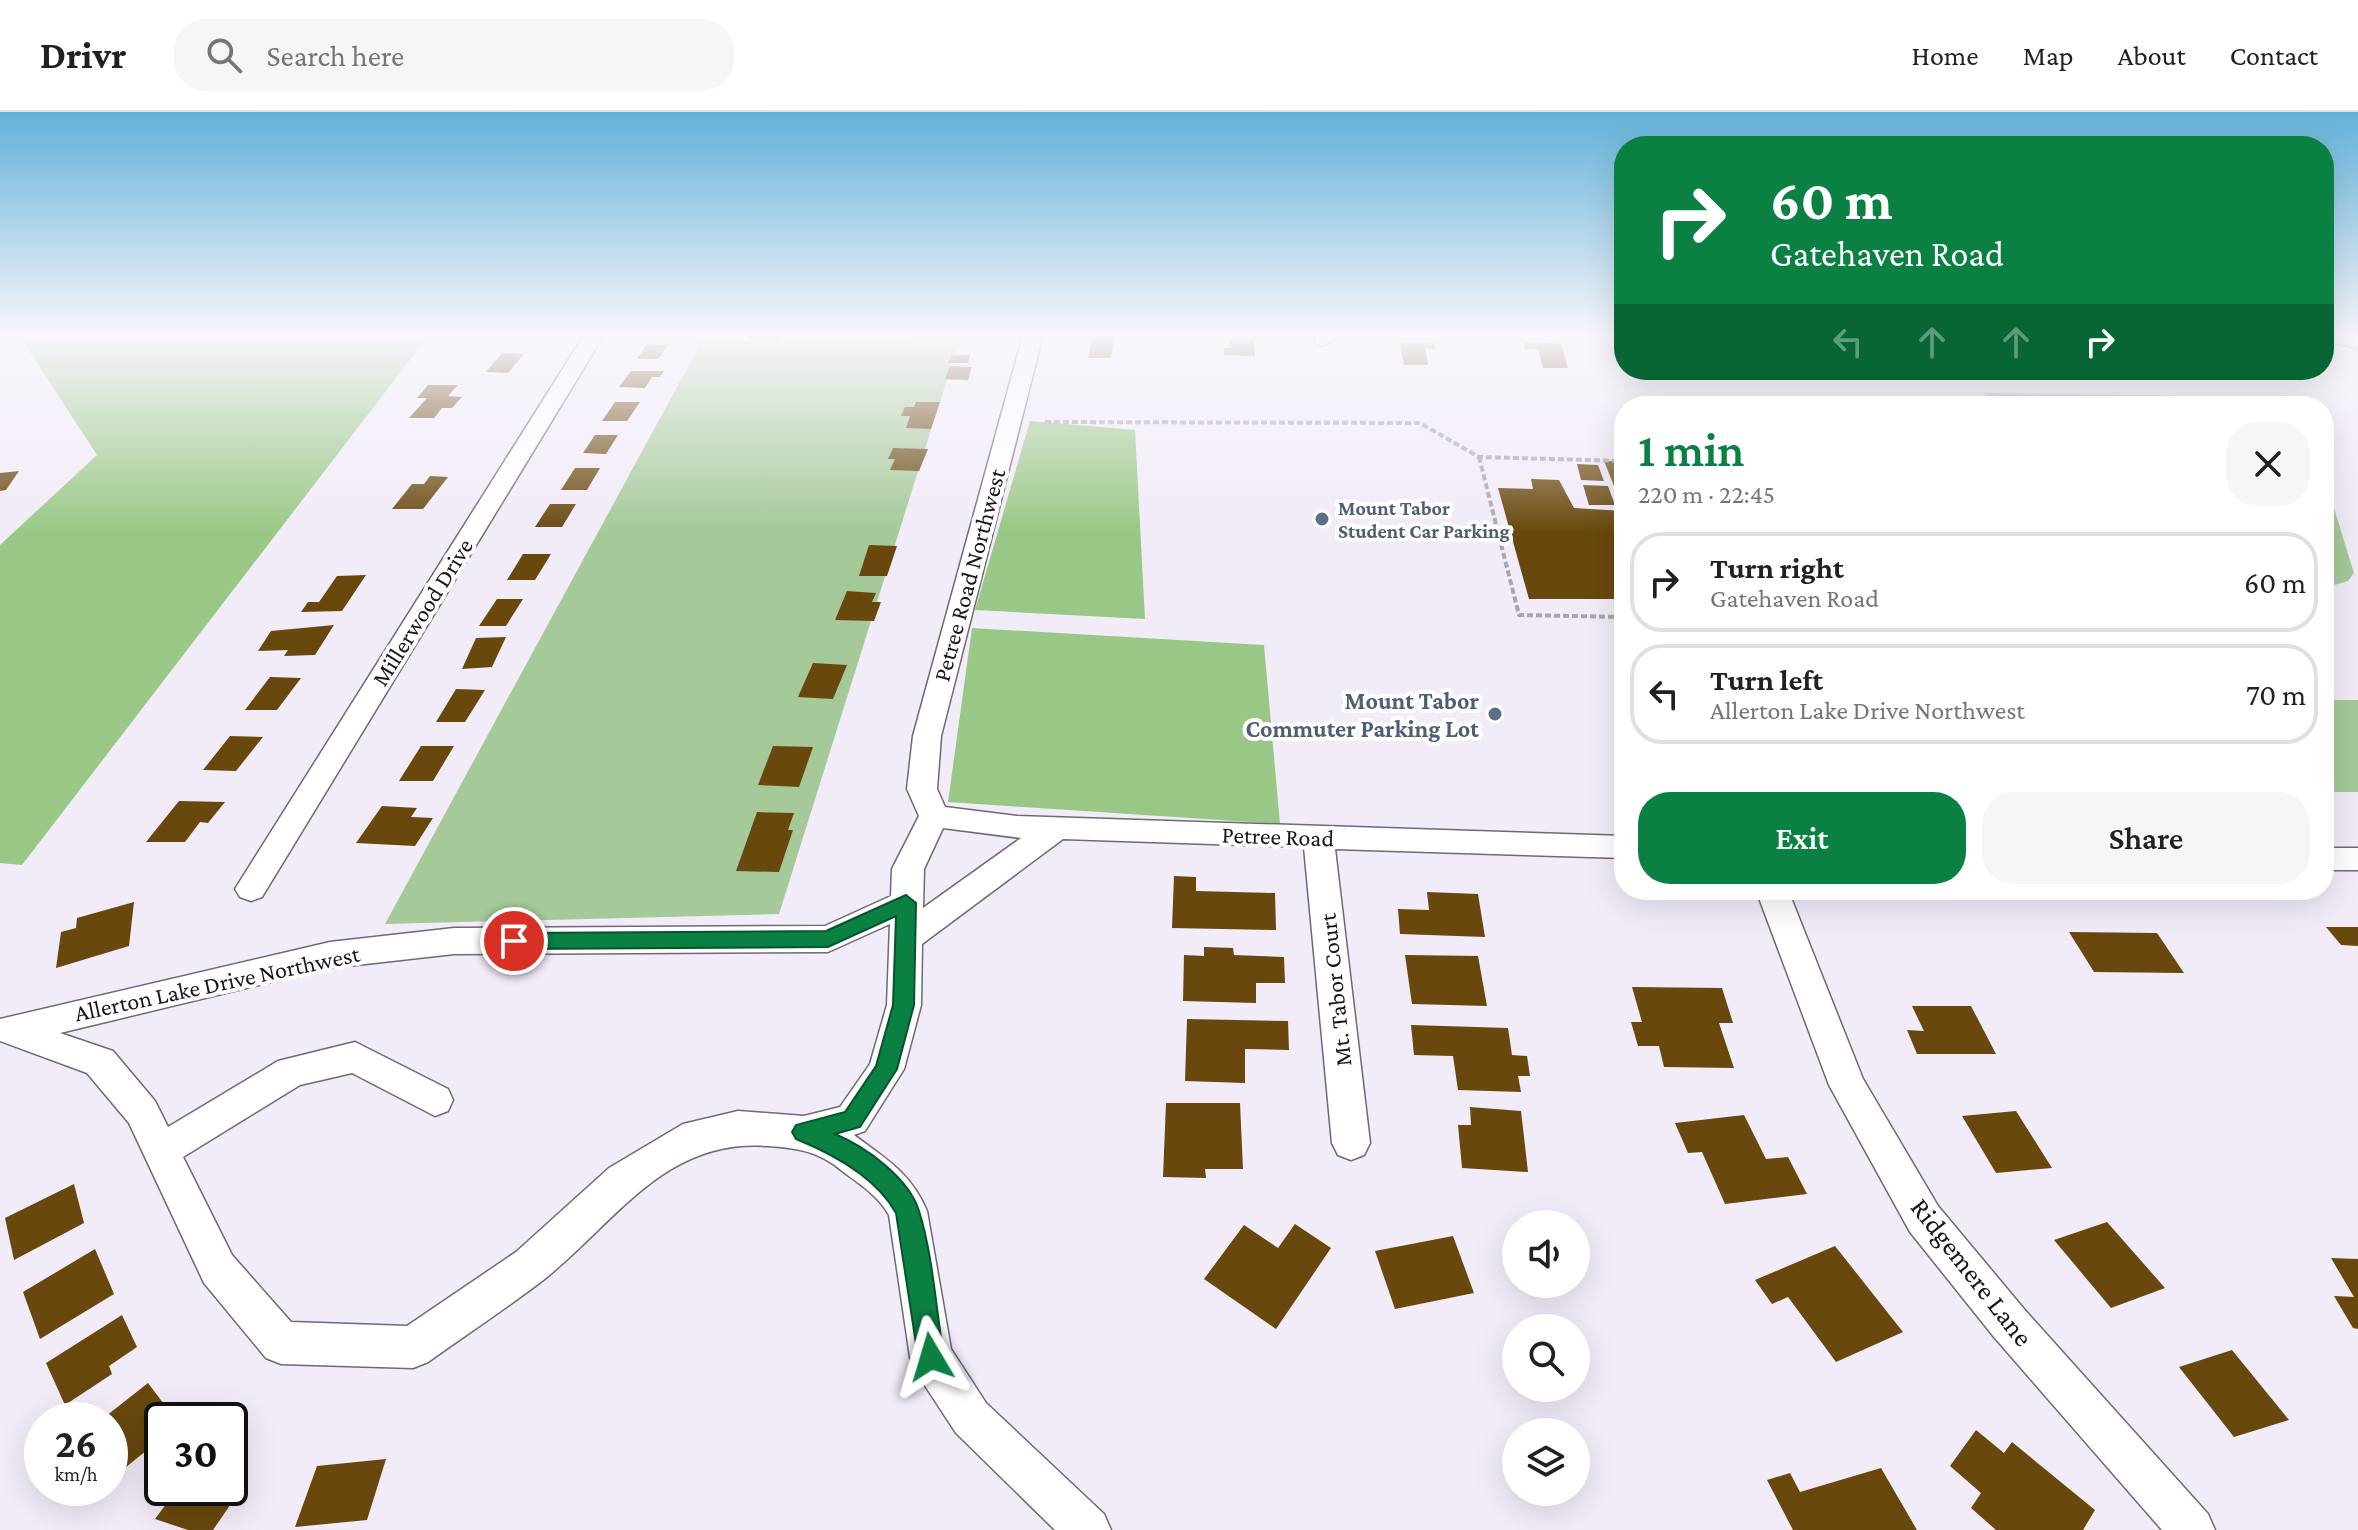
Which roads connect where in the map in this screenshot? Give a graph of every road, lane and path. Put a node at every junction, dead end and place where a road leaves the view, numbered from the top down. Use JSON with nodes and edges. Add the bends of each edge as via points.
{"nodes":[{"id":1,"x":553,"y":401,"type":"edge"},
{"id":2,"x":1016,"y":401,"type":"edge"},
{"id":3,"x":1045,"y":422,"type":"dead end"},
{"id":4,"x":1479,"y":457,"type":"junction"},
{"id":5,"x":1614,"y":461,"type":"edge"},
{"id":6,"x":1614,"y":617,"type":"edge"},
{"id":7,"x":934,"y":816,"type":"junction"},
{"id":8,"x":1056,"y":829,"type":"junction"},
{"id":9,"x":1318,"y":837,"type":"junction"},
{"id":10,"x":1614,"y":847,"type":"edge"},
{"id":11,"x":2334,"y":859,"type":"edge"},
{"id":12,"x":2358,"y":859,"type":"edge"},
{"id":13,"x":251,"y":889,"type":"dead end"},
{"id":14,"x":1776,"y":900,"type":"edge"},
{"id":15,"x":906,"y":903,"type":"junction"},
{"id":16,"x":905,"y":939,"type":"junction"},
{"id":17,"x":6,"y":1031,"type":"edge"},
{"id":18,"x":435,"y":1100,"type":"dead end"},
{"id":19,"x":804,"y":1132,"type":"junction"},
{"id":20,"x":1351,"y":1143,"type":"dead end"},
{"id":21,"x":160,"y":1151,"type":"junction"},
{"id":22,"x":1088,"y":1530,"type":"edge"},
{"id":23,"x":2192,"y":1530,"type":"edge"}],
"edges":[{"from":1,"to":13,"type":"street","name":"Millerwood Drive"},
{"from":2,"to":7,"type":"street","name":"Petree Road Northwest","via":[[927,736],[922,789]]},
{"from":3,"to":4,"type":"path","via":[[1420,423]]},
{"from":4,"to":5,"type":"path"},
{"from":4,"to":6,"type":"path","via":[[1519,615]]},
{"from":7,"to":8,"type":"street","name":"Petree Road"},
{"from":7,"to":15,"type":"street","via":[[908,869]]},
{"from":8,"to":9,"type":"street","name":"Petree Road"},
{"from":8,"to":16,"type":"street"},
{"from":9,"to":10,"type":"street","name":"Petree Road"},
{"from":9,"to":20,"type":"street","name":"Mt. Tabor Court"},
{"from":11,"to":12,"type":"street"},
{"from":14,"to":23,"type":"street","name":"Ridgemere Lane","via":[[1847,1085],[1924,1219]]},
{"from":15,"to":16,"type":"street"},
{"from":15,"to":17,"type":"street","name":"Allerton Lake Drive Northwest","via":[[828,939],[454,941],[330,955]]},
{"from":16,"to":19,"type":"street","via":[[904,1005],[886,1069],[852,1120]]},
{"from":17,"to":21,"type":"street","via":[[100,1062],[138,1107]]},
{"from":18,"to":21,"type":"street","via":[[355,1057],[291,1072]]},
{"from":19,"to":21,"type":"street","via":[[738,1127],[696,1136],[622,1180],[530,1266],[413,1347],[281,1343],[218,1269]]},
{"from":19,"to":22,"type":"street","via":[[839,1146],[895,1189],[908,1211],[931,1357],[971,1418]]}]}
